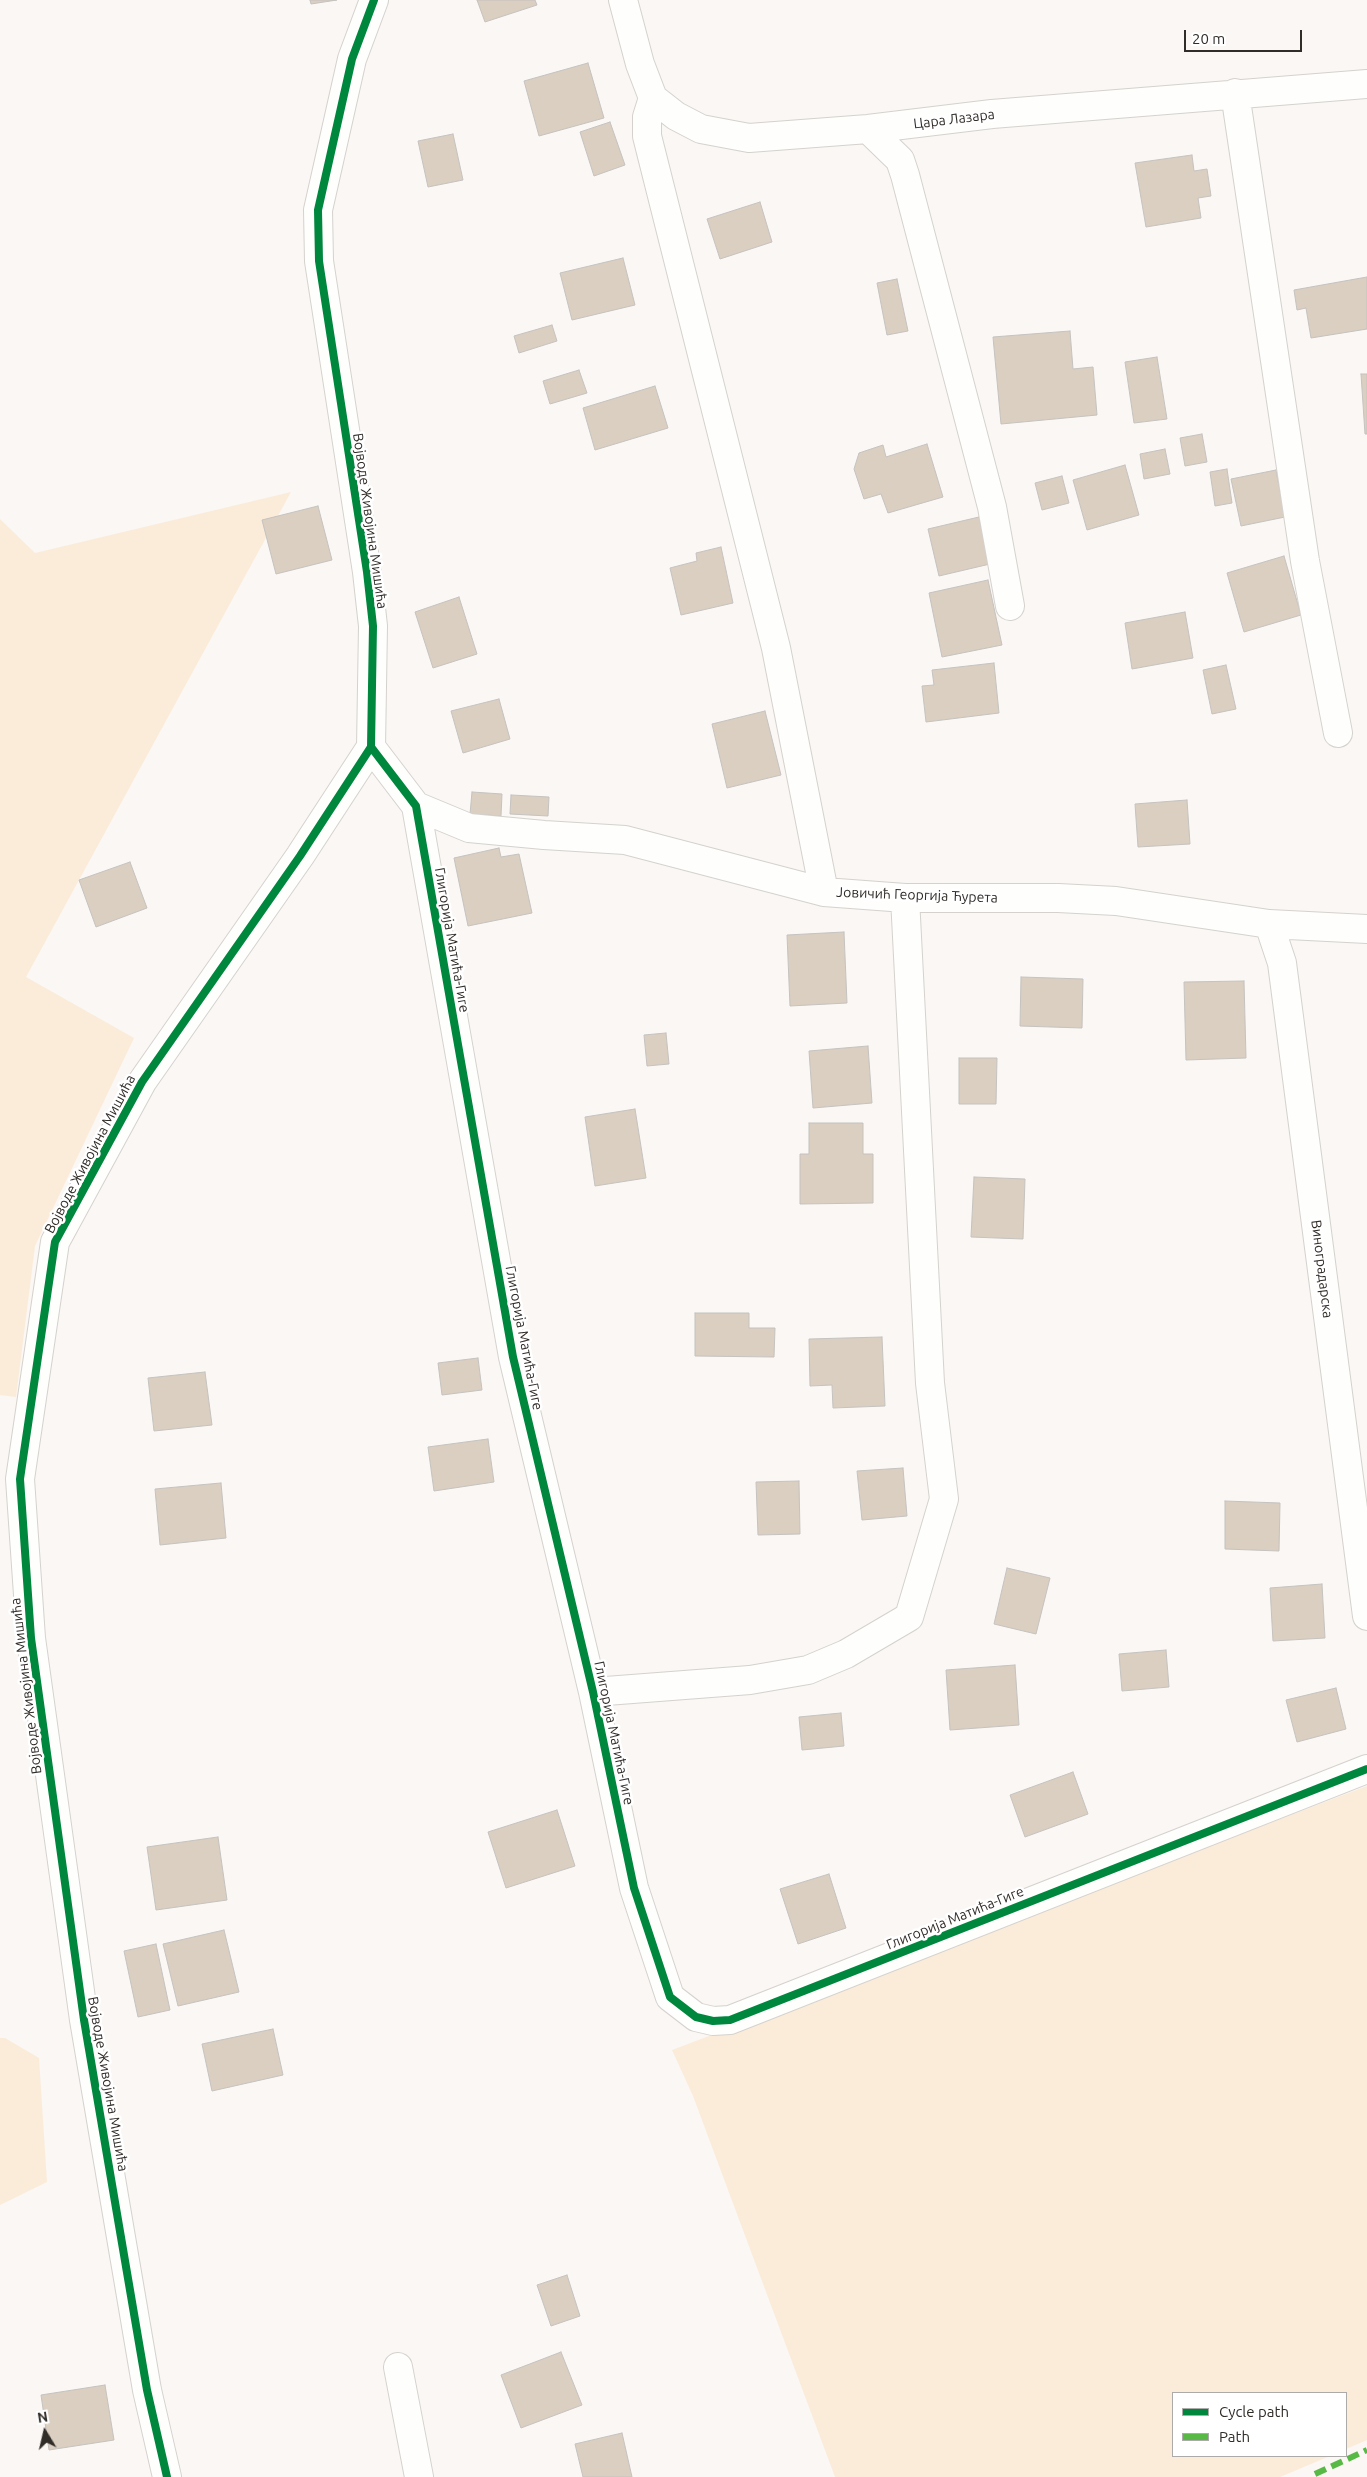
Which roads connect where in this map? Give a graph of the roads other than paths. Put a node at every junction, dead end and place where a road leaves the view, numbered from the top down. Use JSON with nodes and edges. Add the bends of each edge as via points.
{"nodes":[{"id":1,"x":374,"y":0,"type":"edge"},
{"id":2,"x":622,"y":0,"type":"edge"},
{"id":3,"x":1367,"y":84,"type":"edge"},
{"id":4,"x":1234,"y":93,"type":"junction"},
{"id":5,"x":653,"y":98,"type":"junction"},
{"id":6,"x":868,"y":129,"type":"junction"},
{"id":7,"x":1010,"y":606,"type":"dead end"},
{"id":8,"x":1338,"y":733,"type":"dead end"},
{"id":9,"x":372,"y":746,"type":"junction"},
{"id":10,"x":416,"y":806,"type":"junction"},
{"id":11,"x":824,"y":892,"type":"junction"},
{"id":12,"x":906,"y":898,"type":"junction"},
{"id":13,"x":1270,"y":924,"type":"junction"},
{"id":14,"x":1367,"y":929,"type":"edge"},
{"id":15,"x":1367,"y":1616,"type":"edge"},
{"id":16,"x":592,"y":1692,"type":"junction"},
{"id":17,"x":1367,"y":1769,"type":"edge"},
{"id":18,"x":398,"y":2366,"type":"dead end"},
{"id":19,"x":167,"y":2477,"type":"edge"},
{"id":20,"x":419,"y":2477,"type":"edge"}],
"edges":[{"from":1,"to":9,"type":"street","name":"Војводе Живојина Мишића","via":[[352,59],[318,210],[319,261],[371,608]]},
{"from":2,"to":5,"type":"street","name":"Цара Лазара","via":[[645,82]]},
{"from":3,"to":4,"type":"street","name":"Цара Лазара"},
{"from":4,"to":6,"type":"street","name":"Цара Лазара","via":[[992,114]]},
{"from":4,"to":8,"type":"street","via":[[1305,561]]},
{"from":5,"to":6,"type":"street","name":"Цара Лазара","via":[[676,116],[701,129],[748,138]]},
{"from":5,"to":11,"type":"street","via":[[647,117],[647,136],[776,648]]},
{"from":6,"to":7,"type":"street","via":[[900,160],[906,175],[992,508]]},
{"from":9,"to":10,"type":"street","name":"Глигорија Матића-Гиге"},
{"from":9,"to":19,"type":"street","name":"Војводе Живојина Мишића","via":[[300,856],[142,1082],[55,1242],[20,1479],[31,1638],[84,2020],[147,2390]]},
{"from":10,"to":11,"type":"street","name":"Јовичић Георгија Ћурета","via":[[469,828],[625,840]]},
{"from":10,"to":16,"type":"street","name":"Глигорија Матића-Гиге","via":[[513,1357]]},
{"from":11,"to":12,"type":"street","name":"Јовичић Георгија Ћурета"},
{"from":12,"to":13,"type":"street","name":"Јовичић Георгија Ћурета","via":[[1116,901]]},
{"from":12,"to":16,"type":"street","via":[[930,1383],[944,1499],[909,1616],[846,1654],[808,1670],[750,1680]]},
{"from":13,"to":14,"type":"street","name":"Јовичић Георгија Ћурета"},
{"from":13,"to":15,"type":"street","name":"Виноградарска","via":[[1282,963]]},
{"from":16,"to":17,"type":"street","name":"Глигорија Матића-Гиге","via":[[634,1888],[670,1998],[696,2017],[713,2021],[730,2020]]},
{"from":18,"to":20,"type":"street"}]}
